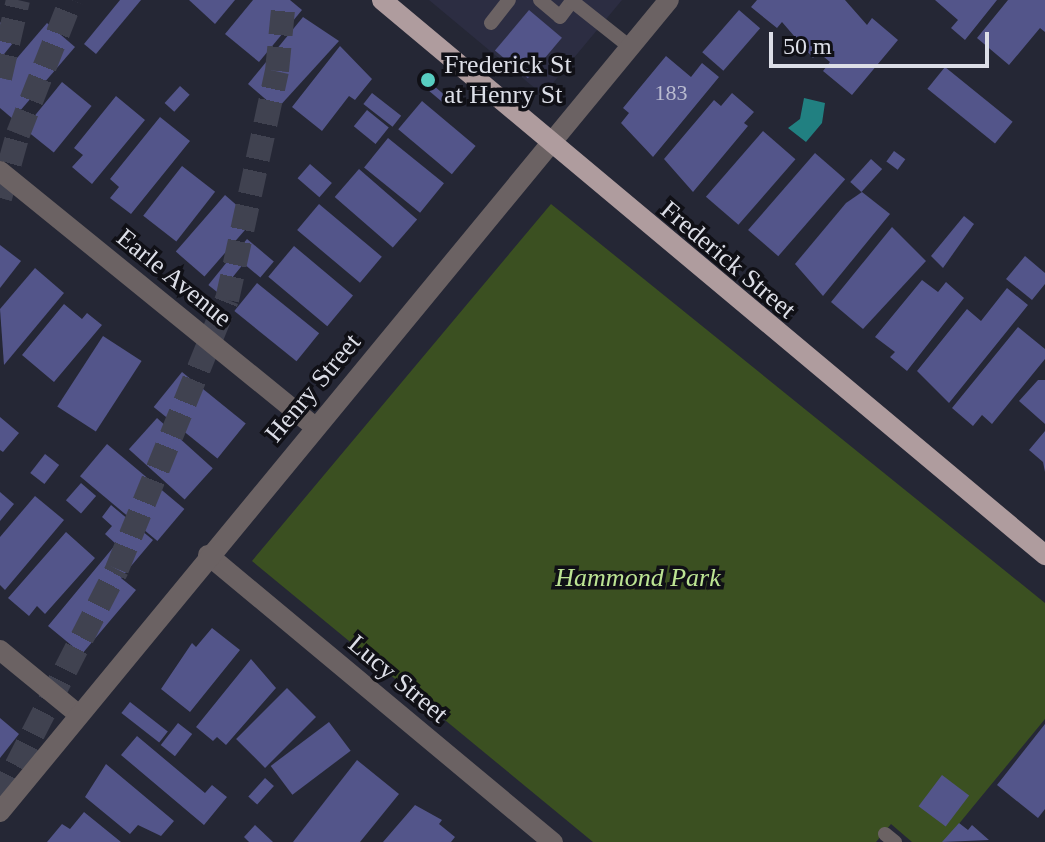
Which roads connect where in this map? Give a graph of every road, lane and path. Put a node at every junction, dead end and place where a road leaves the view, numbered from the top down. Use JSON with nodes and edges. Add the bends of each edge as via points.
{"nodes":[{"id":1,"x":382,"y":0,"type":"edge"},
{"id":2,"x":509,"y":0,"type":"edge"},
{"id":3,"x":540,"y":0,"type":"edge"},
{"id":4,"x":669,"y":0,"type":"edge"},
{"id":5,"x":491,"y":23,"type":"dead end"},
{"id":6,"x":630,"y":47,"type":"junction"},
{"id":7,"x":549,"y":145,"type":"junction"},
{"id":8,"x":0,"y":171,"type":"edge"},
{"id":9,"x":314,"y":426,"type":"junction"},
{"id":10,"x":208,"y":555,"type":"junction"},
{"id":11,"x":1045,"y":555,"type":"edge"},
{"id":12,"x":0,"y":650,"type":"edge"},
{"id":13,"x":78,"y":714,"type":"junction"},
{"id":14,"x":0,"y":812,"type":"edge"},
{"id":15,"x":553,"y":842,"type":"edge"}],
"edges":[{"from":1,"to":7,"type":"main road","name":"Frederick Street"},
{"from":2,"to":5,"type":"lane"},
{"from":3,"to":6,"type":"lane","via":[[560,17],[572,1]]},
{"from":4,"to":6,"type":"street","name":"Henry Street"},
{"from":6,"to":7,"type":"street","name":"Henry Street"},
{"from":7,"to":9,"type":"street","name":"Henry Street"},
{"from":7,"to":11,"type":"main road","name":"Frederick Street"},
{"from":8,"to":9,"type":"street","name":"Earle Avenue"},
{"from":9,"to":10,"type":"street","name":"Henry Street"},
{"from":10,"to":13,"type":"street","name":"Henry Street"},
{"from":10,"to":15,"type":"street","name":"Lucy Street"},
{"from":12,"to":13,"type":"street"},
{"from":13,"to":14,"type":"street","name":"Henry Street"}]}
